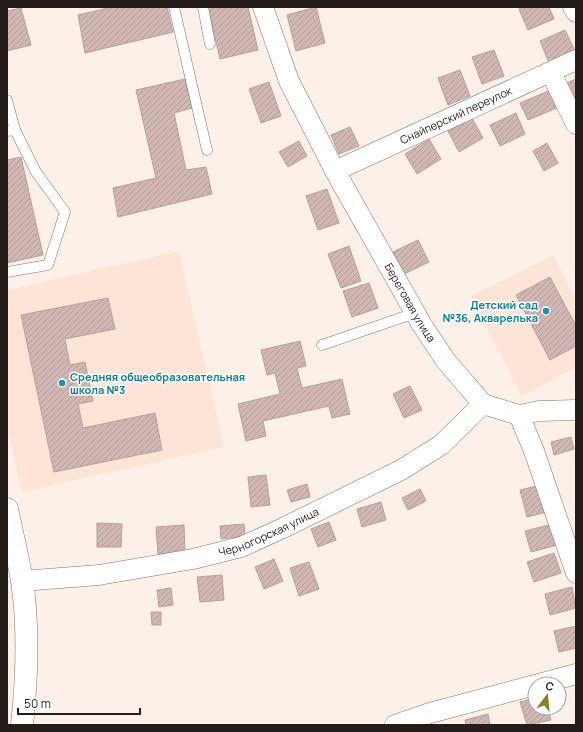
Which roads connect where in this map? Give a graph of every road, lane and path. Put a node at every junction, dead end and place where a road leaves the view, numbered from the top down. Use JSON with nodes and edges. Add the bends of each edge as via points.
{"nodes":[{"id":1,"x":174,"y":7,"type":"edge"},
{"id":2,"x":203,"y":7,"type":"edge"},
{"id":3,"x":263,"y":7,"type":"edge"},
{"id":4,"x":573,"y":7,"type":"edge"},
{"id":5,"x":576,"y":12,"type":"edge"},
{"id":6,"x":210,"y":44,"type":"dead end"},
{"id":7,"x":576,"y":60,"type":"edge"},
{"id":8,"x":550,"y":73,"type":"junction"},
{"id":9,"x":7,"y":100,"type":"edge"},
{"id":10,"x":576,"y":124,"type":"edge"},
{"id":11,"x":11,"y":131,"type":"edge"},
{"id":12,"x":207,"y":150,"type":"dead end"},
{"id":13,"x":335,"y":170,"type":"junction"},
{"id":14,"x":7,"y":272,"type":"edge"},
{"id":15,"x":415,"y":313,"type":"junction"},
{"id":16,"x":322,"y":345,"type":"dead end"},
{"id":17,"x":483,"y":404,"type":"junction"},
{"id":18,"x":576,"y":410,"type":"edge"},
{"id":19,"x":519,"y":415,"type":"junction"},
{"id":20,"x":7,"y":509,"type":"edge"},
{"id":21,"x":576,"y":573,"type":"edge"},
{"id":22,"x":22,"y":581,"type":"junction"},
{"id":23,"x":527,"y":687,"type":"edge"},
{"id":24,"x":22,"y":725,"type":"edge"},
{"id":25,"x":395,"y":725,"type":"edge"}],
"edges":[{"from":1,"to":12,"type":"lane"},
{"from":2,"to":6,"type":"lane"},
{"from":3,"to":13,"type":"street","name":"Береговая улица","via":[[289,81]]},
{"from":4,"to":5,"type":"street"},
{"from":7,"to":8,"type":"street","name":"Снайперский переулок"},
{"from":8,"to":10,"type":"street"},
{"from":8,"to":13,"type":"street","name":"Снайперский переулок"},
{"from":9,"to":11,"type":"lane"},
{"from":11,"to":14,"type":"lane","via":[[65,212],[48,265]]},
{"from":13,"to":15,"type":"street","name":"Береговая улица"},
{"from":15,"to":16,"type":"lane"},
{"from":15,"to":17,"type":"street","name":"Береговая улица","via":[[446,361]]},
{"from":17,"to":19,"type":"street"},
{"from":17,"to":22,"type":"street","name":"Черногорская улица","via":[[441,445],[401,470],[241,547],[193,559],[99,575]]},
{"from":18,"to":19,"type":"street","via":[[539,411]]},
{"from":19,"to":21,"type":"street"},
{"from":20,"to":22,"type":"main road"},
{"from":22,"to":24,"type":"main road","via":[[25,609],[25,692]]},
{"from":23,"to":25,"type":"street"}]}
